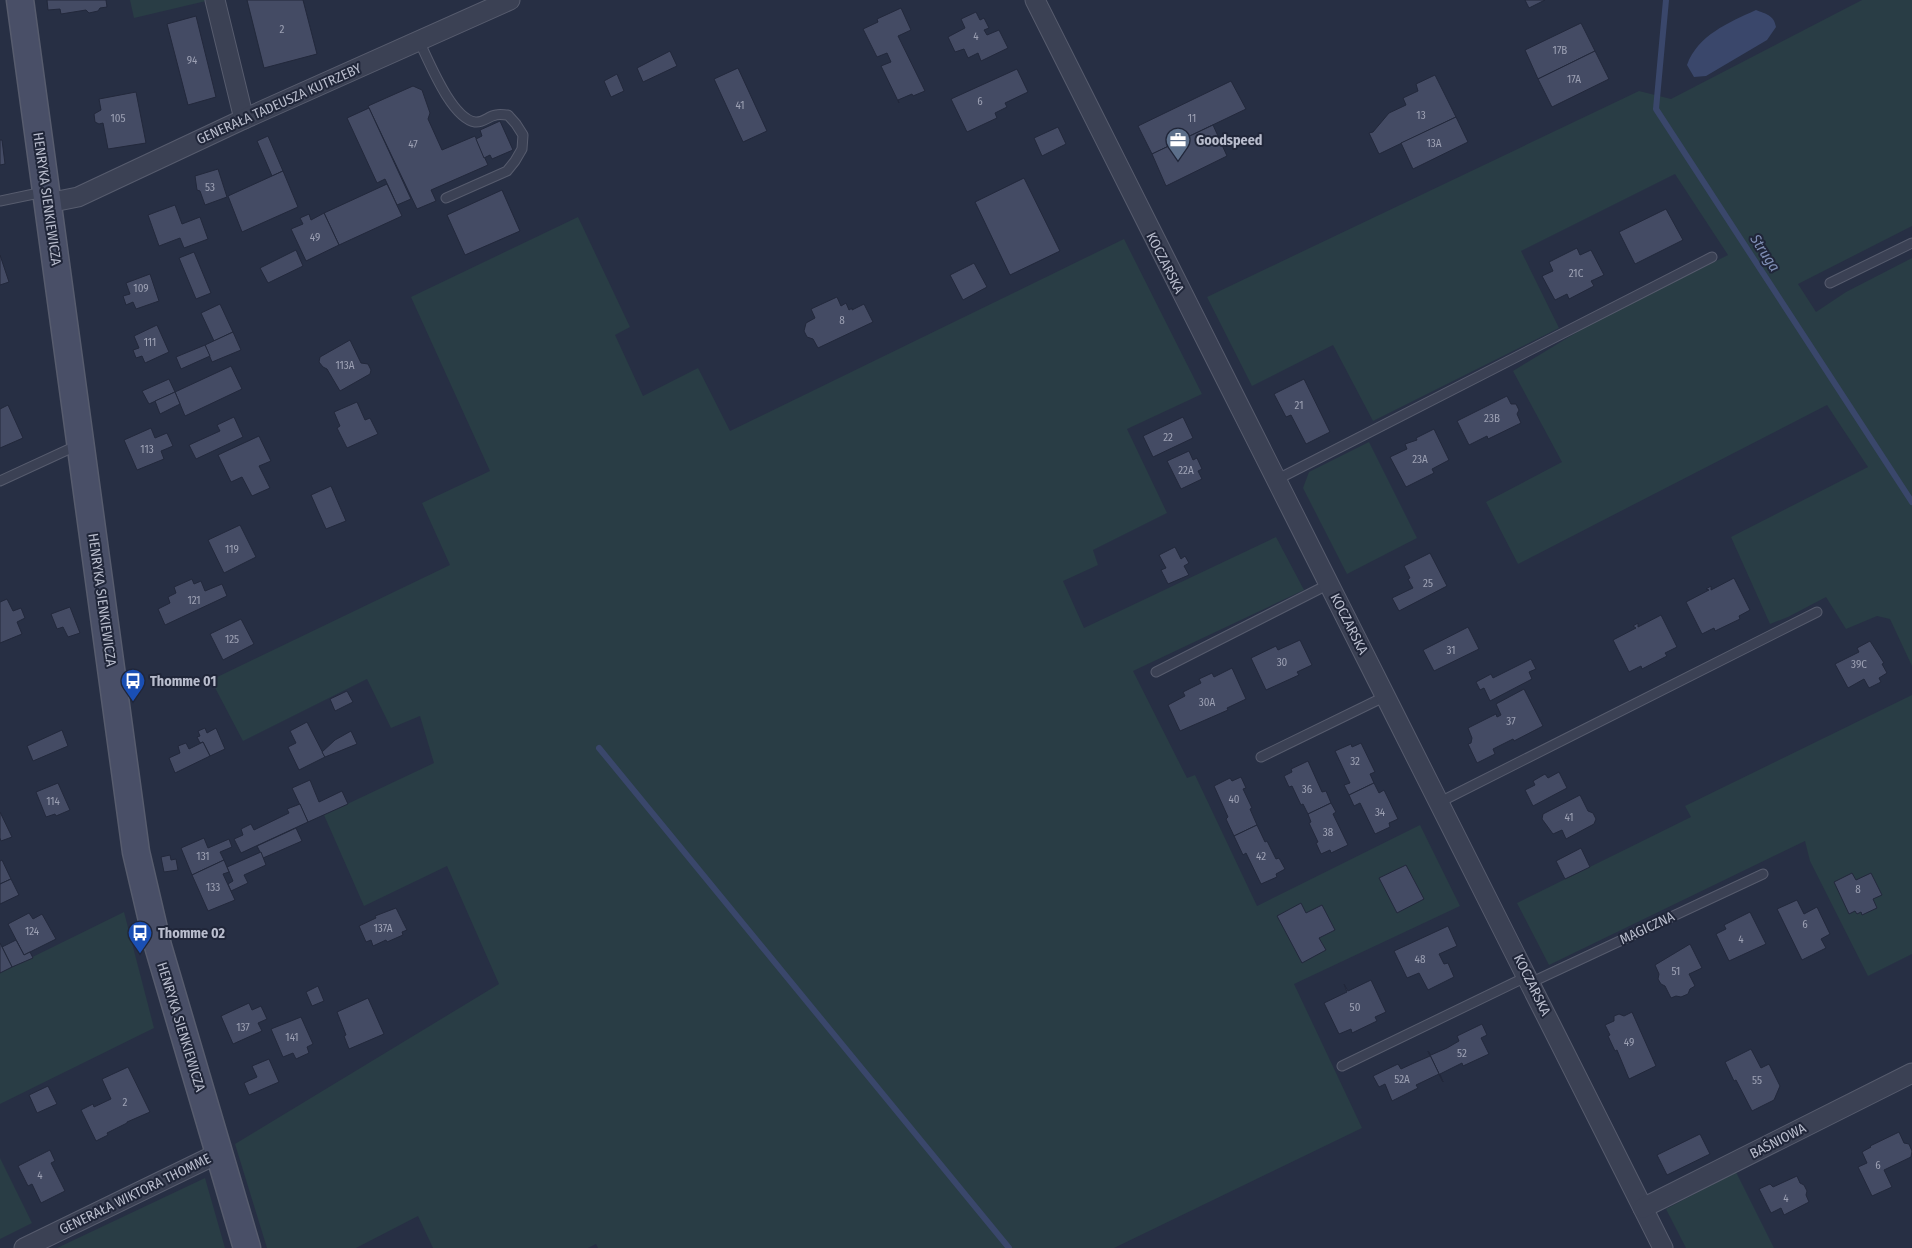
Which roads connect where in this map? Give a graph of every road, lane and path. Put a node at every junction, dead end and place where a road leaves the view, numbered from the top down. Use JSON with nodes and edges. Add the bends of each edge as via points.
{"nodes":[{"id":1,"x":20,"y":0,"type":"edge"},
{"id":2,"x":215,"y":0,"type":"edge"},
{"id":3,"x":1035,"y":0,"type":"edge"},
{"id":4,"x":498,"y":3,"type":"edge"},
{"id":5,"x":419,"y":41,"type":"junction"},
{"id":6,"x":244,"y":119,"type":"junction"},
{"id":7,"x":446,"y":198,"type":"dead end"},
{"id":8,"x":47,"y":199,"type":"junction"},
{"id":9,"x":0,"y":201,"type":"edge"},
{"id":10,"x":1912,"y":242,"type":"edge"},
{"id":11,"x":1712,"y":258,"type":"dead end"},
{"id":12,"x":1830,"y":283,"type":"dead end"},
{"id":13,"x":80,"y":444,"type":"junction"},
{"id":14,"x":1276,"y":480,"type":"junction"},
{"id":15,"x":0,"y":481,"type":"edge"},
{"id":16,"x":1328,"y":584,"type":"junction"},
{"id":17,"x":1817,"y":612,"type":"dead end"},
{"id":18,"x":1156,"y":672,"type":"dead end"},
{"id":19,"x":1386,"y":696,"type":"junction"},
{"id":20,"x":1261,"y":757,"type":"dead end"},
{"id":21,"x":1440,"y":802,"type":"junction"},
{"id":22,"x":1763,"y":874,"type":"dead end"},
{"id":23,"x":1529,"y":980,"type":"junction"},
{"id":24,"x":1342,"y":1066,"type":"dead end"},
{"id":25,"x":1912,"y":1073,"type":"edge"},
{"id":26,"x":219,"y":1153,"type":"junction"},
{"id":27,"x":1644,"y":1208,"type":"junction"},
{"id":28,"x":24,"y":1248,"type":"edge"},
{"id":29,"x":247,"y":1248,"type":"edge"},
{"id":30,"x":1663,"y":1248,"type":"edge"}],
"edges":[{"from":1,"to":8,"type":"street","name":"HENRYKA SIENKIEWICZA"},
{"from":2,"to":6,"type":"street"},
{"from":3,"to":14,"type":"street","name":"KOCZARSKA"},
{"from":4,"to":5,"type":"street","name":"GENERAŁA TADEUSZA KUTRZEBY"},
{"from":5,"to":6,"type":"street","name":"GENERAŁA TADEUSZA KUTRZEBY"},
{"from":5,"to":7,"type":"lane","via":[[452,106],[462,116],[474,122],[485,121],[495,115],[508,115],[523,135],[522,149],[507,171]]},
{"from":6,"to":8,"type":"street","name":"GENERAŁA TADEUSZA KUTRZEBY","via":[[78,197],[58,201]]},
{"from":8,"to":9,"type":"lane","via":[[34,194]]},
{"from":8,"to":13,"type":"street","name":"HENRYKA SIENKIEWICZA"},
{"from":10,"to":12,"type":"lane"},
{"from":11,"to":14,"type":"lane"},
{"from":13,"to":15,"type":"lane"},
{"from":13,"to":26,"type":"street","name":"HENRYKA SIENKIEWICZA","via":[[136,852],[158,946]]},
{"from":14,"to":16,"type":"street","name":"KOCZARSKA"},
{"from":16,"to":18,"type":"lane"},
{"from":16,"to":19,"type":"street","name":"KOCZARSKA"},
{"from":17,"to":21,"type":"lane"},
{"from":19,"to":20,"type":"lane"},
{"from":19,"to":21,"type":"street","name":"KOCZARSKA"},
{"from":21,"to":23,"type":"street","name":"KOCZARSKA"},
{"from":22,"to":23,"type":"lane","name":"MAGICZNA"},
{"from":23,"to":24,"type":"lane","name":"MAGICZNA"},
{"from":23,"to":27,"type":"street","name":"KOCZARSKA"},
{"from":25,"to":27,"type":"street","name":"BAŚNIOWA"},
{"from":26,"to":28,"type":"street","name":"GENERAŁA WIKTORA THOMME"},
{"from":26,"to":29,"type":"street","name":"HENRYKA SIENKIEWICZA"},
{"from":27,"to":30,"type":"street","name":"KOCZARSKA"}]}
